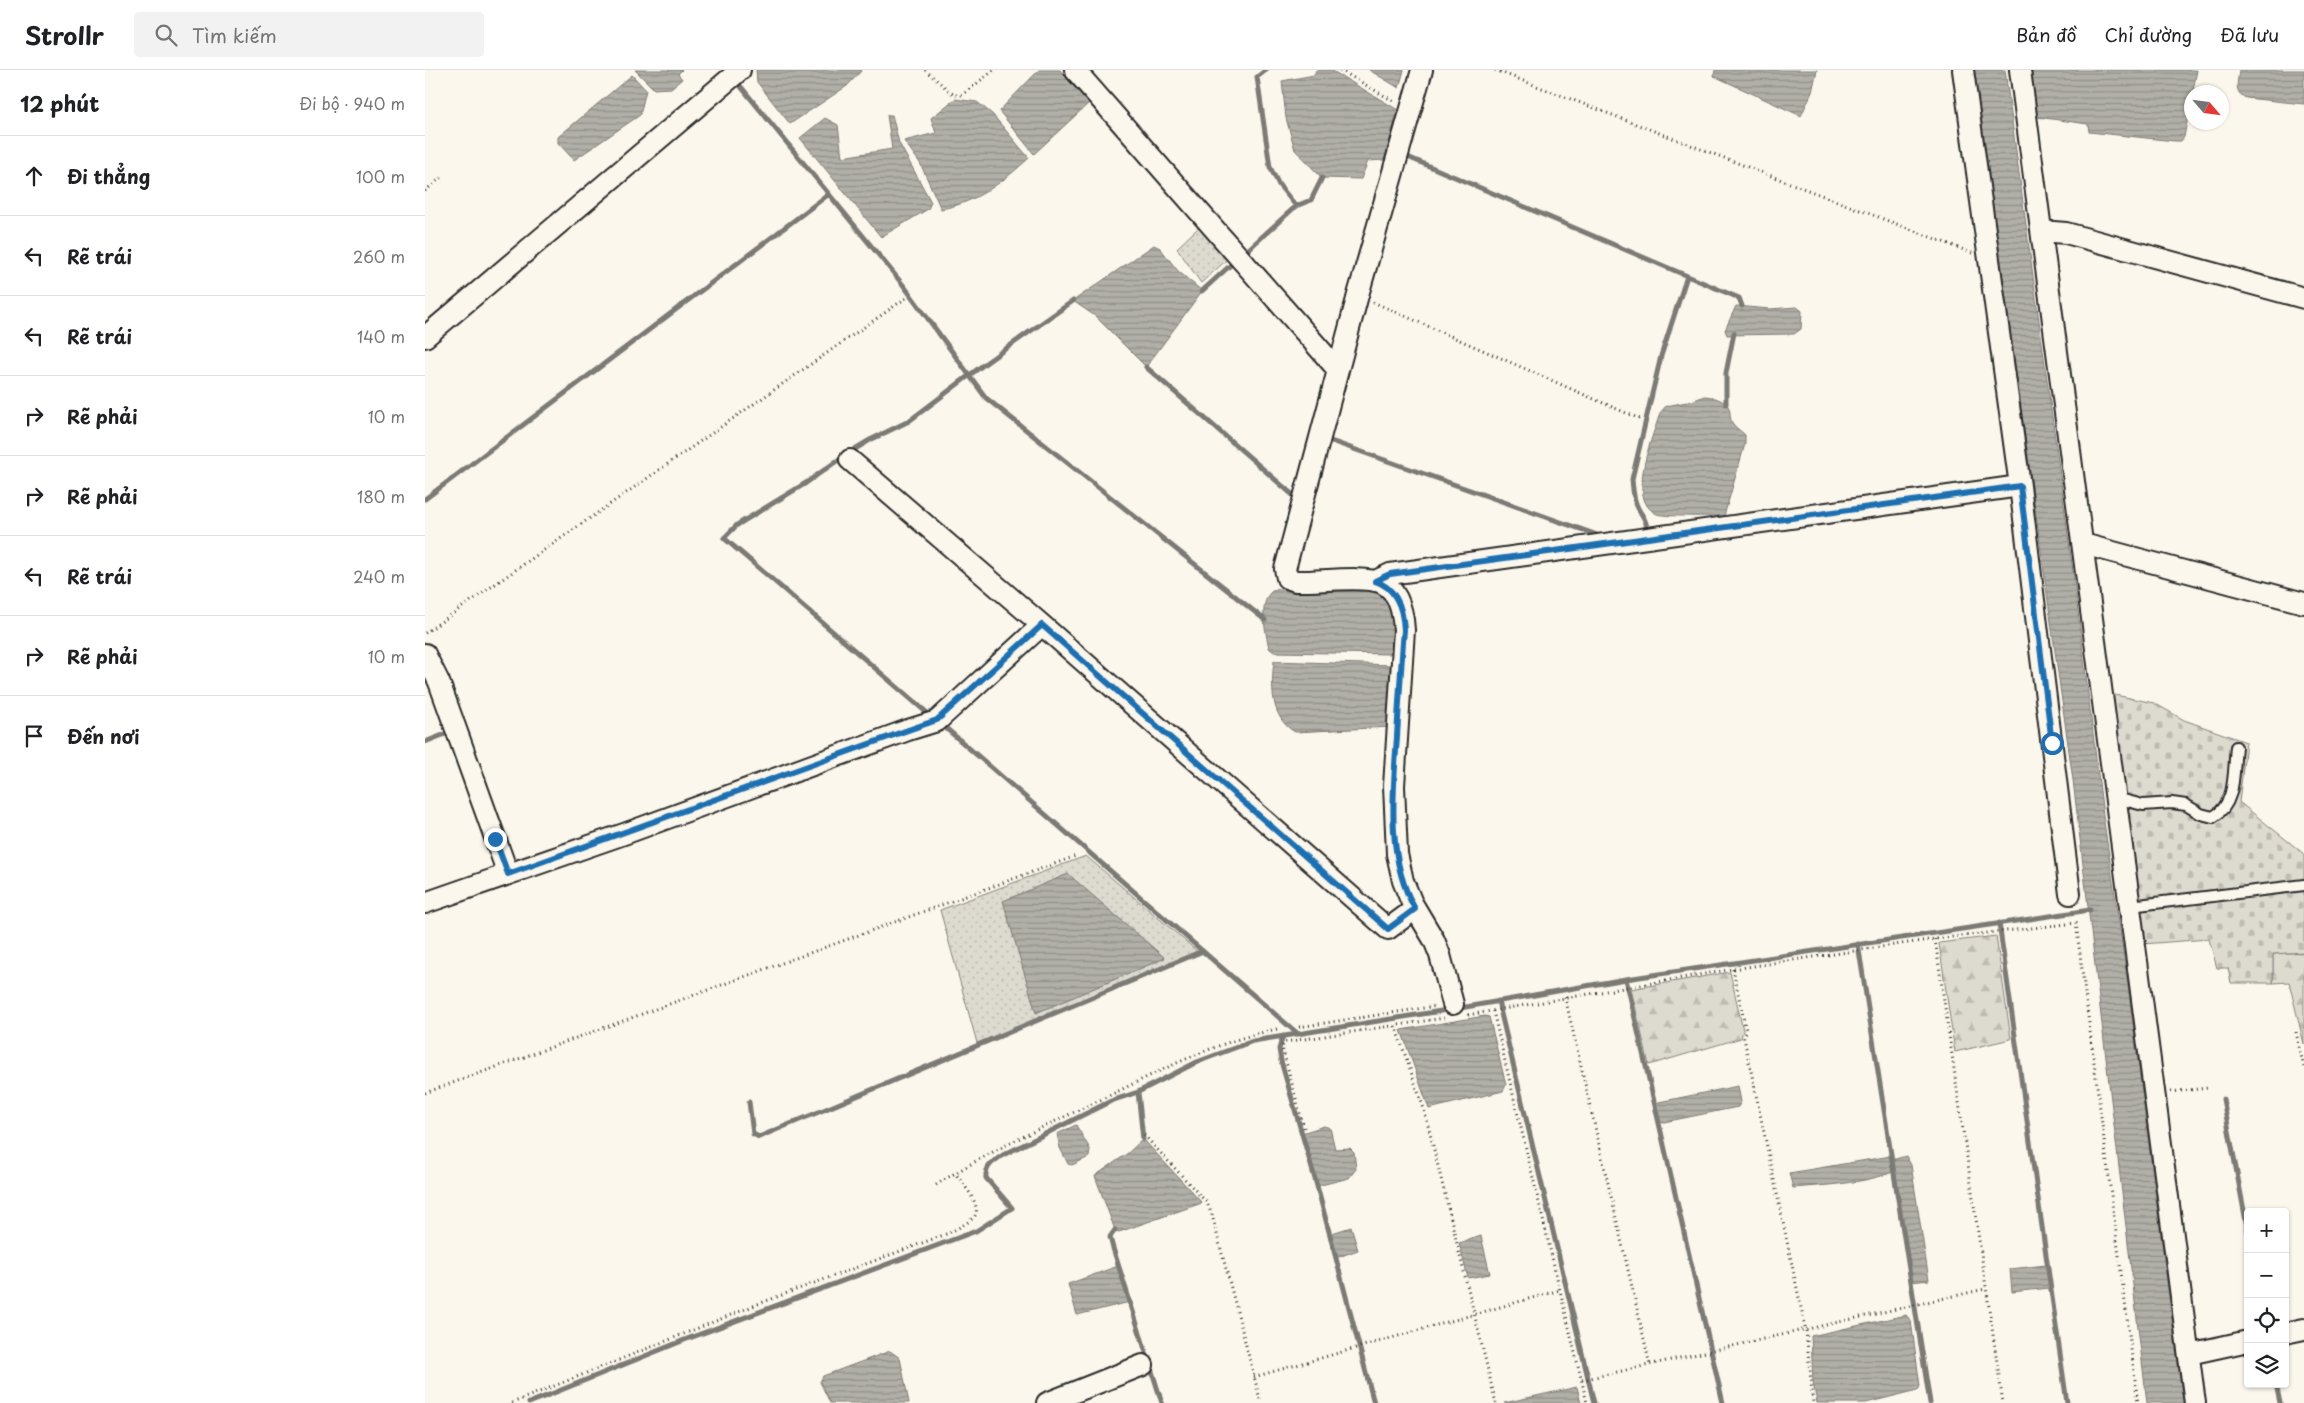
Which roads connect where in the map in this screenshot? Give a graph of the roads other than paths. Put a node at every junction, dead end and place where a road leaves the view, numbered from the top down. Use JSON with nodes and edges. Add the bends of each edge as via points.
{"nodes":[{"id":1,"x":740,"y":70,"type":"edge"},
{"id":2,"x":1075,"y":70,"type":"edge"},
{"id":3,"x":1422,"y":70,"type":"edge"},
{"id":4,"x":1963,"y":70,"type":"edge"},
{"id":5,"x":2020,"y":70,"type":"edge"},
{"id":6,"x":2041,"y":231,"type":"junction"},
{"id":7,"x":2304,"y":298,"type":"edge"},
{"id":8,"x":425,"y":337,"type":"edge"},
{"id":9,"x":1338,"y":370,"type":"junction"},
{"id":10,"x":850,"y":460,"type":"dead end"},
{"id":11,"x":2020,"y":486,"type":"junction"},
{"id":12,"x":2083,"y":544,"type":"junction"},
{"id":13,"x":1375,"y":581,"type":"junction"},
{"id":14,"x":2304,"y":603,"type":"edge"},
{"id":15,"x":1042,"y":625,"type":"junction"},
{"id":16,"x":425,"y":654,"type":"edge"},
{"id":17,"x":2235,"y":747,"type":"dead end"},
{"id":18,"x":2116,"y":798,"type":"junction"},
{"id":19,"x":508,"y":874,"type":"junction"},
{"id":20,"x":2304,"y":885,"type":"edge"},
{"id":21,"x":2070,"y":894,"type":"dead end"},
{"id":22,"x":425,"y":903,"type":"edge"},
{"id":23,"x":2130,"y":906,"type":"junction"},
{"id":24,"x":1415,"y":909,"type":"junction"},
{"id":25,"x":1457,"y":1012,"type":"road end"},
{"id":26,"x":2304,"y":1329,"type":"edge"},
{"id":27,"x":2289,"y":1332,"type":"edge"},
{"id":28,"x":2244,"y":1342,"type":"edge"},
{"id":29,"x":2189,"y":1354,"type":"junction"},
{"id":30,"x":1143,"y":1365,"type":"dead end"},
{"id":31,"x":1047,"y":1403,"type":"edge"},
{"id":32,"x":2195,"y":1403,"type":"edge"}],
"edges":[{"from":1,"to":8,"type":"street"},
{"from":2,"to":9,"type":"street"},
{"from":3,"to":9,"type":"street"},
{"from":4,"to":11,"type":"street"},
{"from":5,"to":6,"type":"street"},
{"from":6,"to":7,"type":"street","via":[[2066,233]]},
{"from":6,"to":12,"type":"street"},
{"from":9,"to":13,"type":"street","via":[[1285,564],[1285,574],[1296,581]]},
{"from":10,"to":15,"type":"street"},
{"from":11,"to":13,"type":"street","via":[[1390,574]]},
{"from":11,"to":21,"type":"street"},
{"from":12,"to":14,"type":"street"},
{"from":12,"to":18,"type":"street"},
{"from":13,"to":24,"type":"street","via":[[1388,587],[1400,605],[1403,617],[1394,820],[1403,881]]},
{"from":15,"to":19,"type":"street","via":[[945,713],[927,725]]},
{"from":15,"to":24,"type":"street","via":[[1388,929]]},
{"from":16,"to":19,"type":"street","via":[[439,682]]},
{"from":17,"to":18,"type":"lane","via":[[2230,802],[2213,817],[2179,804],[2143,805]]},
{"from":18,"to":23,"type":"street"},
{"from":19,"to":22,"type":"street"},
{"from":20,"to":23,"type":"lane"},
{"from":23,"to":29,"type":"street"},
{"from":24,"to":25,"type":"street","via":[[1434,940]]},
{"from":26,"to":27,"type":"street"},
{"from":28,"to":29,"type":"street"},
{"from":29,"to":32,"type":"street"},
{"from":30,"to":31,"type":"street"}]}
